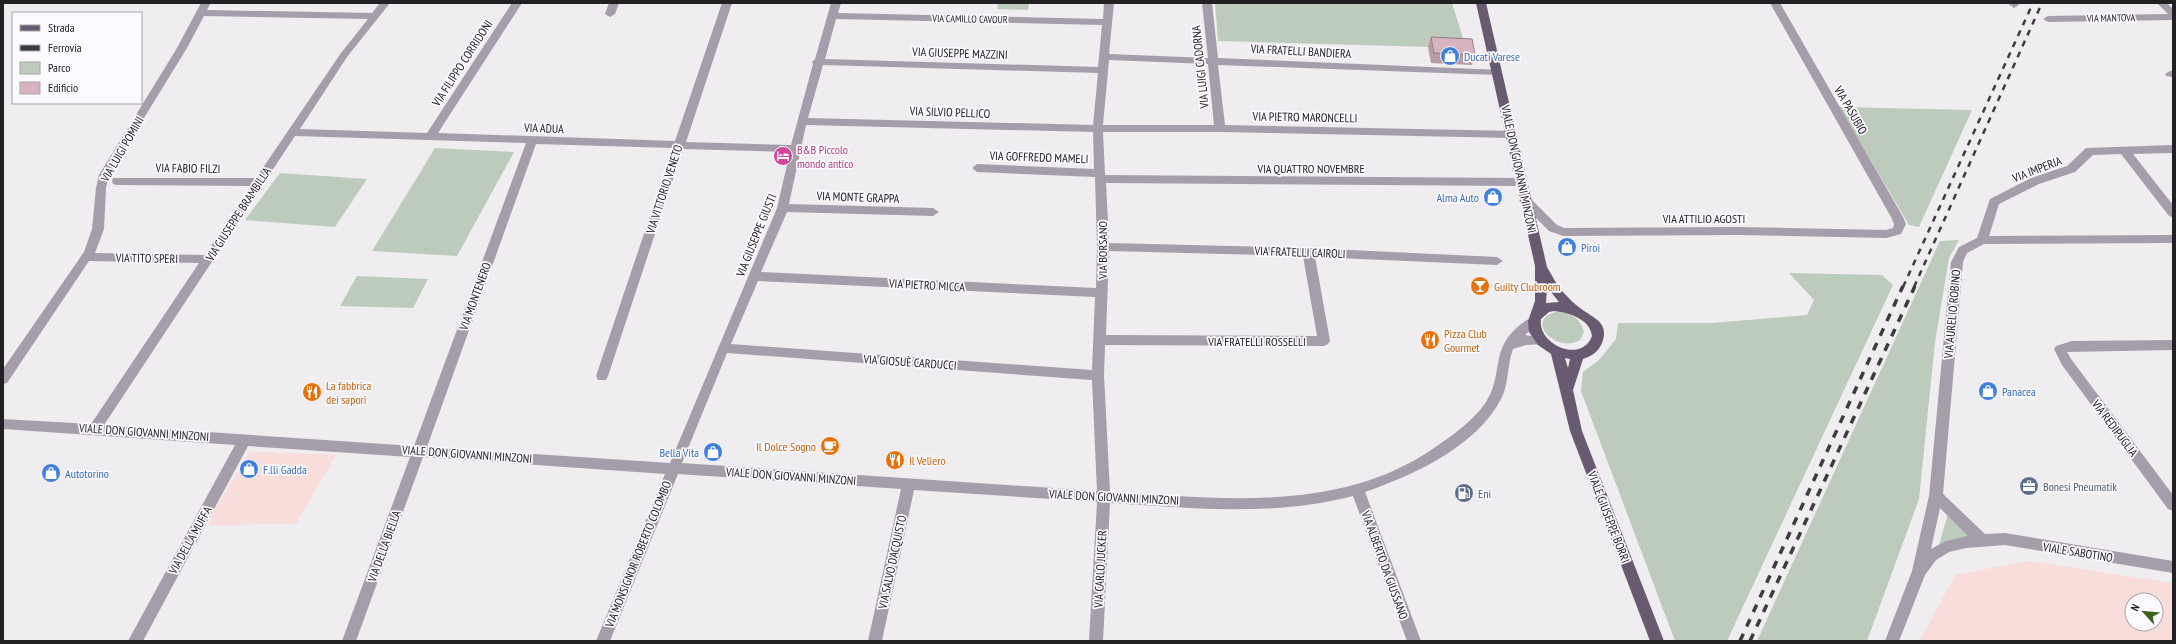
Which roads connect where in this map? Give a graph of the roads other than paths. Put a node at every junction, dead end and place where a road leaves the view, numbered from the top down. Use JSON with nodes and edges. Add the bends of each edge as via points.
{"nodes":[{"id":1,"x":206,"y":3,"type":"edge"},
{"id":2,"x":385,"y":3,"type":"edge"},
{"id":3,"x":614,"y":3,"type":"edge"},
{"id":4,"x":727,"y":3,"type":"edge"},
{"id":5,"x":836,"y":3,"type":"edge"},
{"id":6,"x":1109,"y":3,"type":"edge"},
{"id":7,"x":1207,"y":3,"type":"edge"},
{"id":8,"x":1482,"y":3,"type":"edge"},
{"id":9,"x":1775,"y":3,"type":"edge"},
{"id":10,"x":2162,"y":3,"type":"edge"},
{"id":11,"x":2170,"y":3,"type":"edge"},
{"id":12,"x":2173,"y":6,"type":"edge"},
{"id":13,"x":514,"y":7,"type":"edge"},
{"id":14,"x":200,"y":14,"type":"junction"},
{"id":15,"x":610,"y":14,"type":"dead end"},
{"id":16,"x":2173,"y":14,"type":"edge"},
{"id":17,"x":372,"y":16,"type":"junction"},
{"id":18,"x":832,"y":16,"type":"junction"},
{"id":19,"x":2173,"y":17,"type":"edge"},
{"id":20,"x":2048,"y":19,"type":"dead end"},
{"id":21,"x":1107,"y":22,"type":"junction"},
{"id":22,"x":1104,"y":56,"type":"junction"},
{"id":23,"x":1212,"y":60,"type":"junction"},
{"id":24,"x":818,"y":62,"type":"junction"},
{"id":25,"x":1103,"y":70,"type":"junction"},
{"id":26,"x":1497,"y":72,"type":"junction"},
{"id":27,"x":802,"y":121,"type":"junction"},
{"id":28,"x":1098,"y":127,"type":"junction"},
{"id":29,"x":1220,"y":128,"type":"junction"},
{"id":30,"x":292,"y":132,"type":"junction"},
{"id":31,"x":1512,"y":134,"type":"junction"},
{"id":32,"x":430,"y":136,"type":"junction"},
{"id":33,"x":532,"y":141,"type":"junction"},
{"id":34,"x":678,"y":145,"type":"junction"},
{"id":35,"x":796,"y":149,"type":"junction"},
{"id":36,"x":2173,"y":149,"type":"edge"},
{"id":37,"x":2124,"y":150,"type":"junction"},
{"id":38,"x":977,"y":168,"type":"dead end"},
{"id":39,"x":1100,"y":176,"type":"junction"},
{"id":40,"x":117,"y":181,"type":"dead end"},
{"id":41,"x":259,"y":182,"type":"junction"},
{"id":42,"x":1521,"y":182,"type":"junction"},
{"id":43,"x":1524,"y":199,"type":"junction"},
{"id":44,"x":783,"y":208,"type":"junction"},
{"id":45,"x":933,"y":212,"type":"dead end"},
{"id":46,"x":2173,"y":213,"type":"edge"},
{"id":47,"x":1897,"y":231,"type":"joint"},
{"id":48,"x":2173,"y":239,"type":"edge"},
{"id":49,"x":1982,"y":240,"type":"junction"},
{"id":50,"x":1103,"y":247,"type":"junction"},
{"id":51,"x":1308,"y":252,"type":"junction"},
{"id":52,"x":86,"y":257,"type":"junction"},
{"id":53,"x":208,"y":259,"type":"junction"},
{"id":54,"x":1497,"y":261,"type":"dead end"},
{"id":55,"x":1541,"y":266,"type":"junction"},
{"id":56,"x":754,"y":276,"type":"junction"},
{"id":57,"x":1101,"y":293,"type":"junction"},
{"id":58,"x":1575,"y":310,"type":"junction"},
{"id":59,"x":1536,"y":318,"type":"junction"},
{"id":60,"x":1099,"y":340,"type":"junction"},
{"id":61,"x":1541,"y":341,"type":"junction"},
{"id":62,"x":2173,"y":345,"type":"edge"},
{"id":63,"x":723,"y":348,"type":"junction"},
{"id":64,"x":1507,"y":348,"type":"junction"},
{"id":65,"x":1556,"y":351,"type":"junction"},
{"id":66,"x":1578,"y":355,"type":"junction"},
{"id":67,"x":1098,"y":375,"type":"junction"},
{"id":68,"x":602,"y":376,"type":"dead end"},
{"id":69,"x":3,"y":379,"type":"edge"},
{"id":70,"x":1568,"y":392,"type":"junction"},
{"id":71,"x":3,"y":424,"type":"edge"},
{"id":72,"x":95,"y":429,"type":"junction"},
{"id":73,"x":245,"y":439,"type":"junction"},
{"id":74,"x":418,"y":450,"type":"junction"},
{"id":75,"x":675,"y":468,"type":"junction"},
{"id":76,"x":909,"y":484,"type":"junction"},
{"id":77,"x":1357,"y":489,"type":"junction"},
{"id":78,"x":1936,"y":496,"type":"junction"},
{"id":79,"x":1104,"y":497,"type":"junction"},
{"id":80,"x":2173,"y":505,"type":"edge"},
{"id":81,"x":1983,"y":540,"type":"junction"},
{"id":82,"x":2173,"y":568,"type":"edge"},
{"id":83,"x":1919,"y":571,"type":"junction"},
{"id":84,"x":135,"y":641,"type":"edge"},
{"id":85,"x":349,"y":641,"type":"edge"},
{"id":86,"x":603,"y":641,"type":"edge"},
{"id":87,"x":875,"y":641,"type":"edge"},
{"id":88,"x":1096,"y":641,"type":"edge"},
{"id":89,"x":1414,"y":641,"type":"edge"},
{"id":90,"x":1658,"y":641,"type":"edge"},
{"id":91,"x":1892,"y":641,"type":"edge"}],
"edges":[{"from":1,"to":14,"type":"street","name":"VIA LUIGI POMINI"},
{"from":2,"to":17,"type":"street","name":"VIA GIUSEPPE BRAMBILLA"},
{"from":3,"to":15,"type":"street"},
{"from":4,"to":34,"type":"street","name":"VIA VITTORIO VENETO"},
{"from":5,"to":18,"type":"street","name":"VIA GIUSEPPE GIUSTI"},
{"from":6,"to":21,"type":"street","name":"VIA BORSANO"},
{"from":7,"to":23,"type":"street","name":"VIA LUIGI CADORNA"},
{"from":8,"to":26,"type":"main road","name":"VIALE DON GIOVANNI MINZONI"},
{"from":9,"to":47,"type":"street","name":"VIA PASUBIO","via":[[1897,217],[1900,224]]},
{"from":10,"to":16,"type":"street"},
{"from":11,"to":12,"type":"street"},
{"from":13,"to":32,"type":"street","name":"VIA FILIPPO CORRIDONI"},
{"from":14,"to":17,"type":"street"},
{"from":14,"to":52,"type":"street","name":"VIA LUIGI POMINI","via":[[180,52],[104,175],[98,229]]},
{"from":17,"to":30,"type":"street","name":"VIA GIUSEPPE BRAMBILLA"},
{"from":18,"to":21,"type":"street","name":"VIA CAMILLO CAVOUR"},
{"from":18,"to":24,"type":"street","name":"VIA GIUSEPPE GIUSTI"},
{"from":19,"to":20,"type":"street","name":"VIA MANTOVA"},
{"from":21,"to":22,"type":"street","name":"VIA BORSANO"},
{"from":22,"to":23,"type":"street","name":"VIA FRATELLI BANDIERA"},
{"from":22,"to":25,"type":"street","name":"VIA BORSANO"},
{"from":23,"to":26,"type":"street","name":"VIA FRATELLI BANDIERA"},
{"from":23,"to":29,"type":"street","name":"VIA LUIGI CADORNA"},
{"from":24,"to":25,"type":"street","name":"VIA GIUSEPPE MAZZINI"},
{"from":24,"to":27,"type":"street","name":"VIA GIUSEPPE GIUSTI"},
{"from":25,"to":28,"type":"street","name":"VIA BORSANO"},
{"from":26,"to":31,"type":"main road","name":"VIALE DON GIOVANNI MINZONI"},
{"from":27,"to":28,"type":"street","name":"VIA SILVIO PELLICO","via":[[1083,129]]},
{"from":27,"to":35,"type":"street","name":"VIA GIUSEPPE GIUSTI"},
{"from":28,"to":29,"type":"street","name":"VIA PIETRO MARONCELLI"},
{"from":28,"to":39,"type":"street","name":"VIA BORSANO"},
{"from":29,"to":31,"type":"street","name":"VIA PIETRO MARONCELLI"},
{"from":30,"to":32,"type":"street","name":"VIA ADUA"},
{"from":30,"to":41,"type":"street","name":"VIA GIUSEPPE BRAMBILLA"},
{"from":31,"to":42,"type":"main road","name":"VIALE DON GIOVANNI MINZONI"},
{"from":32,"to":33,"type":"street","name":"VIA ADUA"},
{"from":33,"to":34,"type":"street","name":"VIA ADUA"},
{"from":33,"to":74,"type":"street","name":"VIA MONTENERO"},
{"from":34,"to":35,"type":"street","name":"VIA ADUA"},
{"from":34,"to":68,"type":"street","name":"VIA VITTORIO VENETO"},
{"from":35,"to":44,"type":"street","name":"VIA GIUSEPPE GIUSTI"},
{"from":36,"to":37,"type":"street","name":"VIA IMPERIA"},
{"from":37,"to":46,"type":"street"},
{"from":37,"to":49,"type":"street","name":"VIA IMPERIA","via":[[2090,151],[2071,169],[2035,181],[1994,202]]},
{"from":38,"to":39,"type":"street","name":"VIA GOFFREDO MAMELI"},
{"from":39,"to":42,"type":"street","name":"VIA QUATTRO NOVEMBRE"},
{"from":39,"to":50,"type":"street","name":"VIA BORSANO"},
{"from":40,"to":41,"type":"street","name":"VIA FABIO FILZI"},
{"from":41,"to":53,"type":"street","name":"VIA GIUSEPPE BRAMBILLA"},
{"from":42,"to":43,"type":"main road","name":"VIALE DON GIOVANNI MINZONI"},
{"from":43,"to":47,"type":"street","name":"VIA ATTILIO AGOSTI","via":[[1553,228],[1563,232],[1738,231],[1886,234]]},
{"from":43,"to":55,"type":"main road","name":"VIALE DON GIOVANNI MINZONI"},
{"from":44,"to":45,"type":"street","name":"VIA MONTE GRAPPA"},
{"from":44,"to":56,"type":"street","name":"VIA GIUSEPPE GIUSTI"},
{"from":48,"to":49,"type":"street","name":"VIA AURELIO ROBINO"},
{"from":49,"to":78,"type":"street","name":"VIA AURELIO ROBINO","via":[[1963,250],[1957,262]]},
{"from":50,"to":51,"type":"street","name":"VIA FRATELLI CAIROLI"},
{"from":50,"to":57,"type":"street","name":"VIA BORSANO"},
{"from":51,"to":54,"type":"street","name":"VIA FRATELLI CAIROLI"},
{"from":51,"to":60,"type":"street","name":"VIA FRATELLI ROSSELLI","via":[[1324,341]]},
{"from":52,"to":53,"type":"street","name":"VIA TITO SPERI"},
{"from":52,"to":69,"type":"street","name":"VIA LUIGI POMINI"},
{"from":53,"to":72,"type":"street","name":"VIA GIUSEPPE BRAMBILLA"},
{"from":55,"to":58,"type":"main road","name":"VIALE DON GIOVANNI MINZONI","via":[[1557,293]]},
{"from":55,"to":59,"type":"main road","name":"VIALE DON GIOVANNI MINZONI","via":[[1541,301]]},
{"from":56,"to":57,"type":"street","name":"VIA PIETRO MICCA"},
{"from":56,"to":63,"type":"street","name":"VIA GIUSEPPE GIUSTI"},
{"from":57,"to":60,"type":"street","name":"VIA BORSANO"},
{"from":58,"to":59,"type":"main road","via":[[1554,306],[1545,308]]},
{"from":58,"to":66,"type":"main road","via":[[1592,322],[1597,331],[1594,346]]},
{"from":59,"to":61,"type":"main road","via":[[1536,335]]},
{"from":59,"to":64,"type":"street","name":"VIALE DON GIOVANNI MINZONI","via":[[1515,336]]},
{"from":60,"to":67,"type":"street","name":"VIA BORSANO"},
{"from":61,"to":64,"type":"street","via":[[1525,340]]},
{"from":61,"to":65,"type":"main road"},
{"from":62,"to":80,"type":"street","name":"VIA REDIPUGLIA","via":[[2072,346],[2060,349],[2066,362]]},
{"from":63,"to":67,"type":"street","name":"VIA GIOSUÈ CARDUCCI"},
{"from":63,"to":75,"type":"street","name":"VIA GIUSEPPE GIUSTI"},
{"from":64,"to":77,"type":"street","name":"VIALE DON GIOVANNI MINZONI","via":[[1502,362],[1500,385],[1494,401],[1479,420],[1449,446],[1412,468]]},
{"from":65,"to":66,"type":"main road"},
{"from":65,"to":70,"type":"main road","name":"VIALE GIUSEPPE BORRI"},
{"from":66,"to":70,"type":"main road","name":"VIALE GIUSEPPE BORRI"},
{"from":67,"to":79,"type":"street","name":"VIA BORSANO"},
{"from":70,"to":90,"type":"main road","name":"VIALE GIUSEPPE BORRI","via":[[1576,431]]},
{"from":71,"to":72,"type":"street","name":"VIALE DON GIOVANNI MINZONI"},
{"from":72,"to":73,"type":"street","name":"VIALE DON GIOVANNI MINZONI"},
{"from":73,"to":74,"type":"street","name":"VIALE DON GIOVANNI MINZONI"},
{"from":73,"to":84,"type":"street","name":"VIA DELLA MUFFA"},
{"from":74,"to":75,"type":"street","name":"VIALE DON GIOVANNI MINZONI"},
{"from":74,"to":85,"type":"street","name":"VIA DELLA BIELLA"},
{"from":75,"to":76,"type":"street","name":"VIALE DON GIOVANNI MINZONI"},
{"from":75,"to":86,"type":"street","name":"VIA MONSIGNOR ROBERTO COLOMBO","via":[[666,484]]},
{"from":76,"to":79,"type":"street","name":"VIALE DON GIOVANNI MINZONI"},
{"from":76,"to":87,"type":"street","name":"VIA SALVO D'ACQUISTO"},
{"from":77,"to":79,"type":"street","name":"VIALE DON GIOVANNI MINZONI","via":[[1330,496],[1278,503],[1230,504]]},
{"from":77,"to":89,"type":"street","name":"VIA ALBERTO DA GIUSSANO"},
{"from":78,"to":81,"type":"street"},
{"from":78,"to":83,"type":"street","name":"VIA AURELIO ROBINO"},
{"from":79,"to":88,"type":"street","name":"VIA CARLO JUCKER"},
{"from":81,"to":82,"type":"street","name":"VIALE SABOTINO","via":[[2006,540]]},
{"from":81,"to":83,"type":"street","name":"VIA AURELIO ROBINO","via":[[1946,547],[1931,556]]},
{"from":83,"to":91,"type":"street","name":"VIA AURELIO ROBINO"}]}
